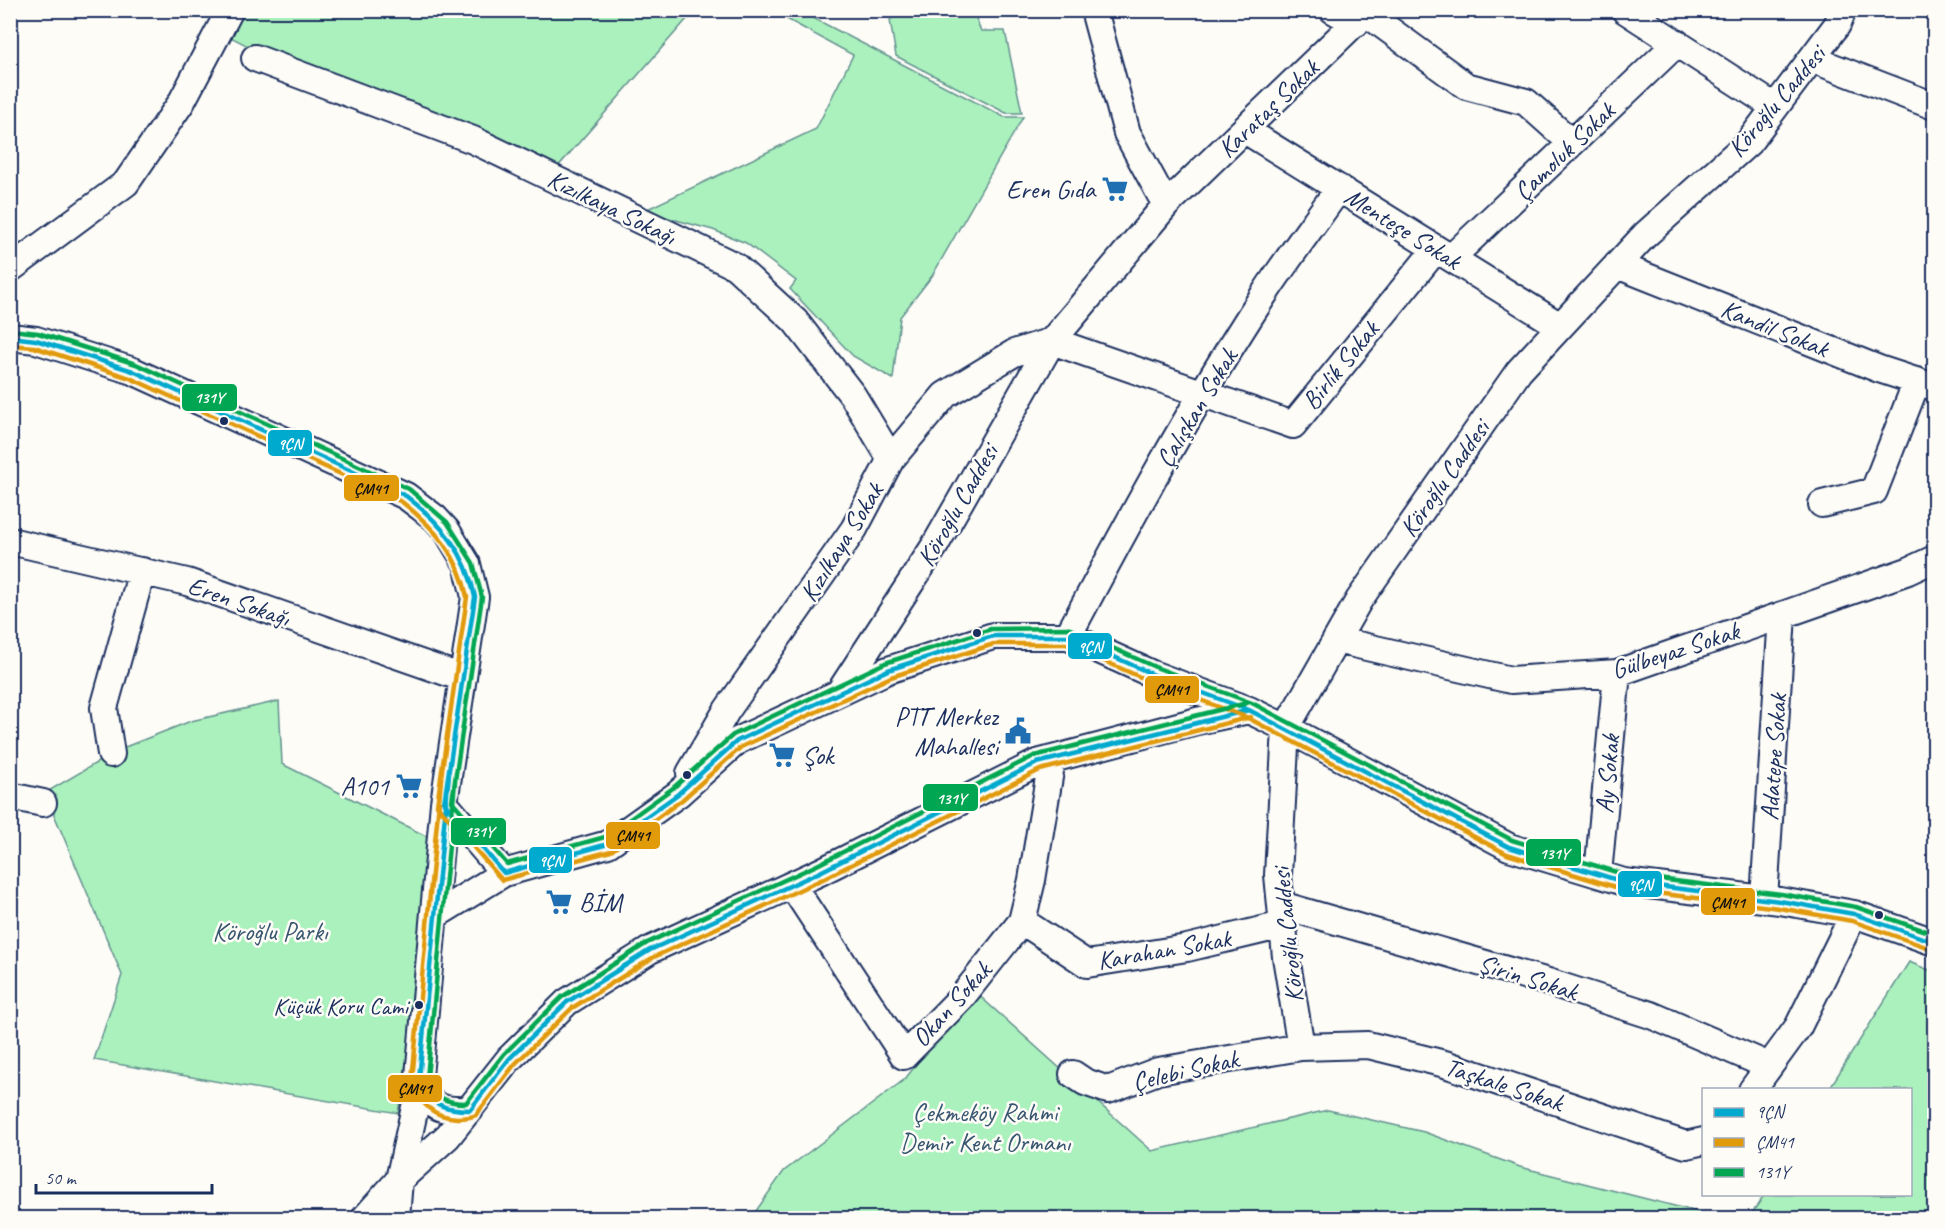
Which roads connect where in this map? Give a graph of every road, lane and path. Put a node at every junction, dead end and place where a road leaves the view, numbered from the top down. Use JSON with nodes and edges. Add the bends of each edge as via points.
{"nodes":[{"id":1,"x":230,"y":10,"type":"edge"},
{"id":2,"x":1094,"y":10,"type":"edge"},
{"id":3,"x":1333,"y":10,"type":"edge"},
{"id":4,"x":1625,"y":10,"type":"edge"},
{"id":5,"x":1843,"y":10,"type":"edge"},
{"id":6,"x":1363,"y":16,"type":"edge"},
{"id":7,"x":1677,"y":43,"type":"junction"},
{"id":8,"x":255,"y":58,"type":"dead end"},
{"id":9,"x":1812,"y":59,"type":"junction"},
{"id":10,"x":1935,"y":106,"type":"edge"},
{"id":11,"x":1775,"y":107,"type":"junction"},
{"id":12,"x":1245,"y":130,"type":"junction"},
{"id":13,"x":1572,"y":143,"type":"junction"},
{"id":14,"x":1339,"y":188,"type":"junction"},
{"id":15,"x":1166,"y":205,"type":"junction"},
{"id":16,"x":1443,"y":253,"type":"junction"},
{"id":17,"x":1617,"y":265,"type":"junction"},
{"id":18,"x":10,"y":269,"type":"edge"},
{"id":19,"x":1560,"y":326,"type":"junction"},
{"id":20,"x":10,"y":337,"type":"edge"},
{"id":21,"x":1052,"y":341,"type":"junction"},
{"id":22,"x":1926,"y":384,"type":"edge"},
{"id":23,"x":1203,"y":395,"type":"junction"},
{"id":24,"x":891,"y":459,"type":"junction"},
{"id":25,"x":1822,"y":504,"type":"dead end"},
{"id":26,"x":10,"y":541,"type":"edge"},
{"id":27,"x":1935,"y":559,"type":"edge"},
{"id":28,"x":142,"y":571,"type":"junction"},
{"id":29,"x":1782,"y":615,"type":"junction"},
{"id":30,"x":1068,"y":636,"type":"junction"},
{"id":31,"x":1336,"y":640,"type":"junction"},
{"id":32,"x":1617,"y":673,"type":"junction"},
{"id":33,"x":463,"y":678,"type":"junction"},
{"id":34,"x":838,"y":693,"type":"junction"},
{"id":35,"x":1249,"y":710,"type":"junction"},
{"id":36,"x":1286,"y":728,"type":"junction"},
{"id":37,"x":111,"y":754,"type":"dead end"},
{"id":38,"x":1052,"y":759,"type":"junction"},
{"id":39,"x":678,"y":794,"type":"junction"},
{"id":40,"x":10,"y":796,"type":"edge"},
{"id":41,"x":44,"y":803,"type":"dead end"},
{"id":42,"x":444,"y":803,"type":"junction"},
{"id":43,"x":504,"y":873,"type":"junction"},
{"id":44,"x":1598,"y":874,"type":"junction"},
{"id":45,"x":792,"y":885,"type":"junction"},
{"id":46,"x":1764,"y":898,"type":"junction"},
{"id":47,"x":1854,"y":914,"type":"junction"},
{"id":48,"x":1282,"y":915,"type":"junction"},
{"id":49,"x":434,"y":916,"type":"junction"},
{"id":50,"x":1022,"y":921,"type":"junction"},
{"id":51,"x":1935,"y":942,"type":"edge"},
{"id":52,"x":1300,"y":1047,"type":"junction"},
{"id":53,"x":1769,"y":1066,"type":"junction"},
{"id":54,"x":1072,"y":1074,"type":"dead end"},
{"id":55,"x":419,"y":1079,"type":"junction"},
{"id":56,"x":1753,"y":1088,"type":"edge"},
{"id":57,"x":470,"y":1110,"type":"junction"},
{"id":58,"x":1702,"y":1141,"type":"edge"},
{"id":59,"x":399,"y":1180,"type":"junction"},
{"id":60,"x":366,"y":1218,"type":"edge"},
{"id":61,"x":396,"y":1218,"type":"edge"}],
"edges":[{"from":1,"to":18,"type":"street","via":[[181,103],[126,183]]},
{"from":2,"to":15,"type":"street","via":[[1127,133]]},
{"from":3,"to":6,"type":"street"},
{"from":4,"to":7,"type":"street"},
{"from":5,"to":9,"type":"street","name":"Köroğlu Caddesi","via":[[1838,26]]},
{"from":6,"to":12,"type":"street","name":"Karataş Sokak"},
{"from":6,"to":13,"type":"street","via":[[1466,86],[1526,102]]},
{"from":7,"to":11,"type":"street"},
{"from":7,"to":13,"type":"street","name":"Çamoluk Sokak"},
{"from":8,"to":24,"type":"street","name":"Kızılkaya Sokağı","via":[[473,141],[735,266],[795,321],[853,396]]},
{"from":9,"to":10,"type":"street"},
{"from":9,"to":11,"type":"street","name":"Köroğlu Caddesi"},
{"from":11,"to":17,"type":"street","name":"Köroğlu Caddesi","via":[[1749,142]]},
{"from":12,"to":14,"type":"street","name":"Menteşe Sokak"},
{"from":12,"to":15,"type":"street","name":"Karataş Sokak"},
{"from":13,"to":16,"type":"street","name":"Çamoluk Sokak"},
{"from":14,"to":16,"type":"street","name":"Menteşe Sokak"},
{"from":14,"to":23,"type":"street","name":"Çalışkan Sokak","via":[[1263,296]]},
{"from":15,"to":21,"type":"street","name":"Köroğlu Caddesi"},
{"from":16,"to":19,"type":"street","name":"Menteşe Sokak"},
{"from":16,"to":23,"type":"street","name":"Birlik Sokak","via":[[1293,424]]},
{"from":17,"to":19,"type":"street","name":"Köroğlu Caddesi"},
{"from":17,"to":22,"type":"street","name":"Kandil Sokak"},
{"from":19,"to":31,"type":"street","name":"Köroğlu Caddesi","via":[[1512,380],[1359,600]]},
{"from":20,"to":33,"type":"street","via":[[36,340],[133,371],[395,491],[420,507],[447,531],[473,580],[473,628]]},
{"from":21,"to":23,"type":"street","name":"Birlik Sokak"},
{"from":21,"to":24,"type":"street","name":"Kızılkaya Sokak","via":[[1014,353],[945,395]]},
{"from":21,"to":34,"type":"street","name":"Köroğlu Caddesi","via":[[934,547]]},
{"from":22,"to":25,"type":"street","via":[[1875,491]]},
{"from":23,"to":30,"type":"street","name":"Çalışkan Sokak"},
{"from":24,"to":39,"type":"street","name":"Kızılkaya Sokak","via":[[854,530],[728,710]]},
{"from":26,"to":28,"type":"street","name":"Eren Sokağı"},
{"from":27,"to":29,"type":"street","name":"Gülbeyaz Sokak"},
{"from":28,"to":33,"type":"street","name":"Eren Sokağı","via":[[187,582]]},
{"from":28,"to":37,"type":"street","via":[[104,708]]},
{"from":29,"to":32,"type":"street","name":"Gülbeyaz Sokak"},
{"from":29,"to":46,"type":"street","name":"Adatepe Sokak"},
{"from":30,"to":34,"type":"street","via":[[993,636],[888,670]]},
{"from":30,"to":35,"type":"street","via":[[1152,674]]},
{"from":31,"to":32,"type":"street","name":"Gülbeyaz Sokak","via":[[1511,680]]},
{"from":31,"to":36,"type":"street","name":"Köroğlu Caddesi"},
{"from":32,"to":44,"type":"street","name":"Ay Sokak"},
{"from":33,"to":42,"type":"street"},
{"from":34,"to":39,"type":"street","via":[[737,741]]},
{"from":35,"to":36,"type":"street"},
{"from":35,"to":38,"type":"street"},
{"from":36,"to":44,"type":"street","via":[[1509,847]]},
{"from":36,"to":48,"type":"street","name":"Köroğlu Caddesi","via":[[1278,875]]},
{"from":38,"to":45,"type":"street"},
{"from":38,"to":50,"type":"street","name":"Okan Sokak"},
{"from":39,"to":43,"type":"street","via":[[608,844]]},
{"from":40,"to":41,"type":"street"},
{"from":42,"to":43,"type":"street"},
{"from":42,"to":49,"type":"street"},
{"from":43,"to":49,"type":"street"},
{"from":44,"to":46,"type":"street","via":[[1624,882]]},
{"from":45,"to":50,"type":"street","name":"Okan Sokak","via":[[904,1056],[961,998]]},
{"from":45,"to":57,"type":"street","via":[[650,950],[567,1002],[509,1059]]},
{"from":46,"to":47,"type":"street"},
{"from":47,"to":51,"type":"street"},
{"from":47,"to":53,"type":"street","via":[[1798,1027]]},
{"from":48,"to":50,"type":"street","name":"Karahan Sokak","via":[[1187,948],[1087,964]]},
{"from":48,"to":52,"type":"street","name":"Köroğlu Caddesi"},
{"from":48,"to":53,"type":"street","name":"Şirin Sokak","via":[[1548,982],[1641,1012]]},
{"from":49,"to":55,"type":"street"},
{"from":52,"to":54,"type":"street","name":"Çelebi Sokak","via":[[1158,1071],[1108,1090]]},
{"from":52,"to":58,"type":"street","name":"Taşkale Sokak","via":[[1368,1046],[1390,1051],[1445,1064],[1686,1145]]},
{"from":53,"to":56,"type":"street"},
{"from":55,"to":57,"type":"street","via":[[431,1102],[441,1109]]},
{"from":55,"to":59,"type":"street"},
{"from":57,"to":59,"type":"street","via":[[448,1136]]},
{"from":59,"to":60,"type":"street"},
{"from":59,"to":61,"type":"street"}]}
